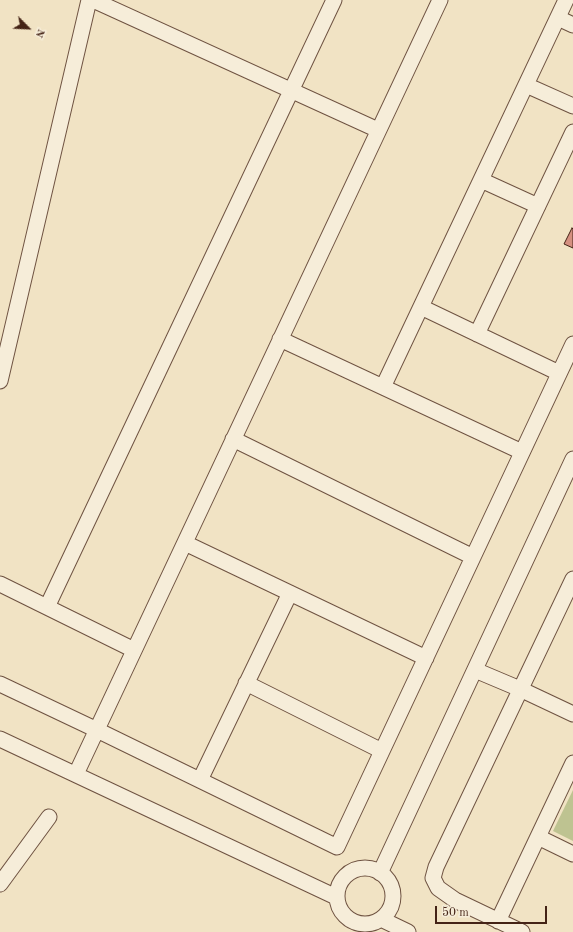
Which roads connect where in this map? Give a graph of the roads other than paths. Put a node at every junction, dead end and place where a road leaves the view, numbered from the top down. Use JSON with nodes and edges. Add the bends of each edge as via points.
{"nodes":[{"id":1,"x":89,"y":0,"type":"edge"},
{"id":2,"x":93,"y":0,"type":"edge"},
{"id":3,"x":334,"y":0,"type":"edge"},
{"id":4,"x":440,"y":0,"type":"edge"},
{"id":5,"x":566,"y":0,"type":"edge"},
{"id":6,"x":558,"y":18,"type":"junction"},
{"id":7,"x":573,"y":25,"type":"edge"},
{"id":8,"x":526,"y":85,"type":"junction"},
{"id":9,"x":291,"y":90,"type":"junction"},
{"id":10,"x":573,"y":106,"type":"edge"},
{"id":11,"x":378,"y":130,"type":"junction"},
{"id":12,"x":573,"y":132,"type":"edge"},
{"id":13,"x":481,"y":180,"type":"junction"},
{"id":14,"x":538,"y":206,"type":"junction"},
{"id":15,"x":421,"y":308,"type":"junction"},
{"id":16,"x":477,"y":334,"type":"junction"},
{"id":17,"x":280,"y":339,"type":"junction"},
{"id":18,"x":573,"y":344,"type":"edge"},
{"id":19,"x":559,"y":373,"type":"junction"},
{"id":20,"x":0,"y":381,"type":"edge"},
{"id":21,"x":383,"y":387,"type":"junction"},
{"id":22,"x":233,"y":439,"type":"junction"},
{"id":23,"x":522,"y":452,"type":"junction"},
{"id":24,"x":573,"y":459,"type":"edge"},
{"id":25,"x":185,"y":543,"type":"junction"},
{"id":26,"x":473,"y":557,"type":"junction"},
{"id":27,"x":573,"y":579,"type":"edge"},
{"id":28,"x":0,"y":584,"type":"edge"},
{"id":29,"x":290,"y":593,"type":"junction"},
{"id":30,"x":47,"y":607,"type":"junction"},
{"id":31,"x":134,"y":650,"type":"junction"},
{"id":32,"x":426,"y":658,"type":"junction"},
{"id":33,"x":475,"y":670,"type":"junction"},
{"id":34,"x":246,"y":683,"type":"junction"},
{"id":35,"x":0,"y":684,"type":"edge"},
{"id":36,"x":520,"y":689,"type":"junction"},
{"id":37,"x":573,"y":714,"type":"edge"},
{"id":38,"x":97,"y":730,"type":"junction"},
{"id":39,"x":0,"y":739,"type":"edge"},
{"id":40,"x":382,"y":751,"type":"junction"},
{"id":41,"x":573,"y":763,"type":"edge"},
{"id":42,"x":76,"y":774,"type":"junction"},
{"id":43,"x":200,"y":780,"type":"junction"},
{"id":44,"x":49,"y":817,"type":"dead end"},
{"id":45,"x":538,"y":837,"type":"junction"},
{"id":46,"x":573,"y":854,"type":"edge"},
{"id":47,"x":380,"y":873,"type":"junction"},
{"id":48,"x":0,"y":884,"type":"edge"},
{"id":49,"x":336,"y":897,"type":"junction"},
{"id":50,"x":381,"y":919,"type":"junction"},
{"id":51,"x":498,"y":921,"type":"junction"},
{"id":52,"x":408,"y":932,"type":"edge"},
{"id":53,"x":522,"y":932,"type":"edge"}],
"edges":[{"from":1,"to":20,"type":"street"},
{"from":2,"to":9,"type":"street"},
{"from":3,"to":9,"type":"street"},
{"from":4,"to":11,"type":"street"},
{"from":5,"to":6,"type":"street"},
{"from":6,"to":7,"type":"street"},
{"from":6,"to":8,"type":"street"},
{"from":8,"to":10,"type":"street"},
{"from":8,"to":13,"type":"street"},
{"from":9,"to":11,"type":"street"},
{"from":9,"to":30,"type":"street"},
{"from":11,"to":17,"type":"street"},
{"from":12,"to":14,"type":"street"},
{"from":13,"to":14,"type":"street"},
{"from":13,"to":15,"type":"street"},
{"from":14,"to":16,"type":"street"},
{"from":15,"to":16,"type":"street"},
{"from":15,"to":21,"type":"street"},
{"from":16,"to":19,"type":"street"},
{"from":17,"to":21,"type":"street"},
{"from":17,"to":22,"type":"street"},
{"from":18,"to":19,"type":"street"},
{"from":19,"to":23,"type":"street"},
{"from":21,"to":23,"type":"street"},
{"from":22,"to":25,"type":"street"},
{"from":22,"to":26,"type":"street"},
{"from":23,"to":26,"type":"street"},
{"from":24,"to":33,"type":"street"},
{"from":25,"to":29,"type":"street"},
{"from":25,"to":31,"type":"street"},
{"from":26,"to":32,"type":"street"},
{"from":27,"to":36,"type":"street"},
{"from":28,"to":30,"type":"street"},
{"from":29,"to":32,"type":"street"},
{"from":29,"to":34,"type":"street"},
{"from":30,"to":31,"type":"street"},
{"from":31,"to":38,"type":"street"},
{"from":32,"to":40,"type":"street"},
{"from":33,"to":36,"type":"street"},
{"from":33,"to":47,"type":"street"},
{"from":34,"to":40,"type":"street"},
{"from":34,"to":43,"type":"street"},
{"from":35,"to":38,"type":"street"},
{"from":36,"to":37,"type":"street"},
{"from":36,"to":51,"type":"street","via":[[433,878],[438,888],[455,900]]},
{"from":38,"to":42,"type":"street"},
{"from":38,"to":43,"type":"street"},
{"from":39,"to":42,"type":"street"},
{"from":40,"to":43,"type":"street","via":[[337,847]]},
{"from":41,"to":45,"type":"street"},
{"from":42,"to":49,"type":"street"},
{"from":44,"to":48,"type":"street"},
{"from":45,"to":46,"type":"street"},
{"from":45,"to":51,"type":"street"},
{"from":47,"to":49,"type":"street","via":[[374,869],[353,870],[344,876]]},
{"from":47,"to":50,"type":"street","via":[[390,883],[393,896],[392,904]]},
{"from":49,"to":50,"type":"street","via":[[345,917],[353,922],[365,925]]},
{"from":50,"to":52,"type":"street"},
{"from":51,"to":53,"type":"street"}]}
